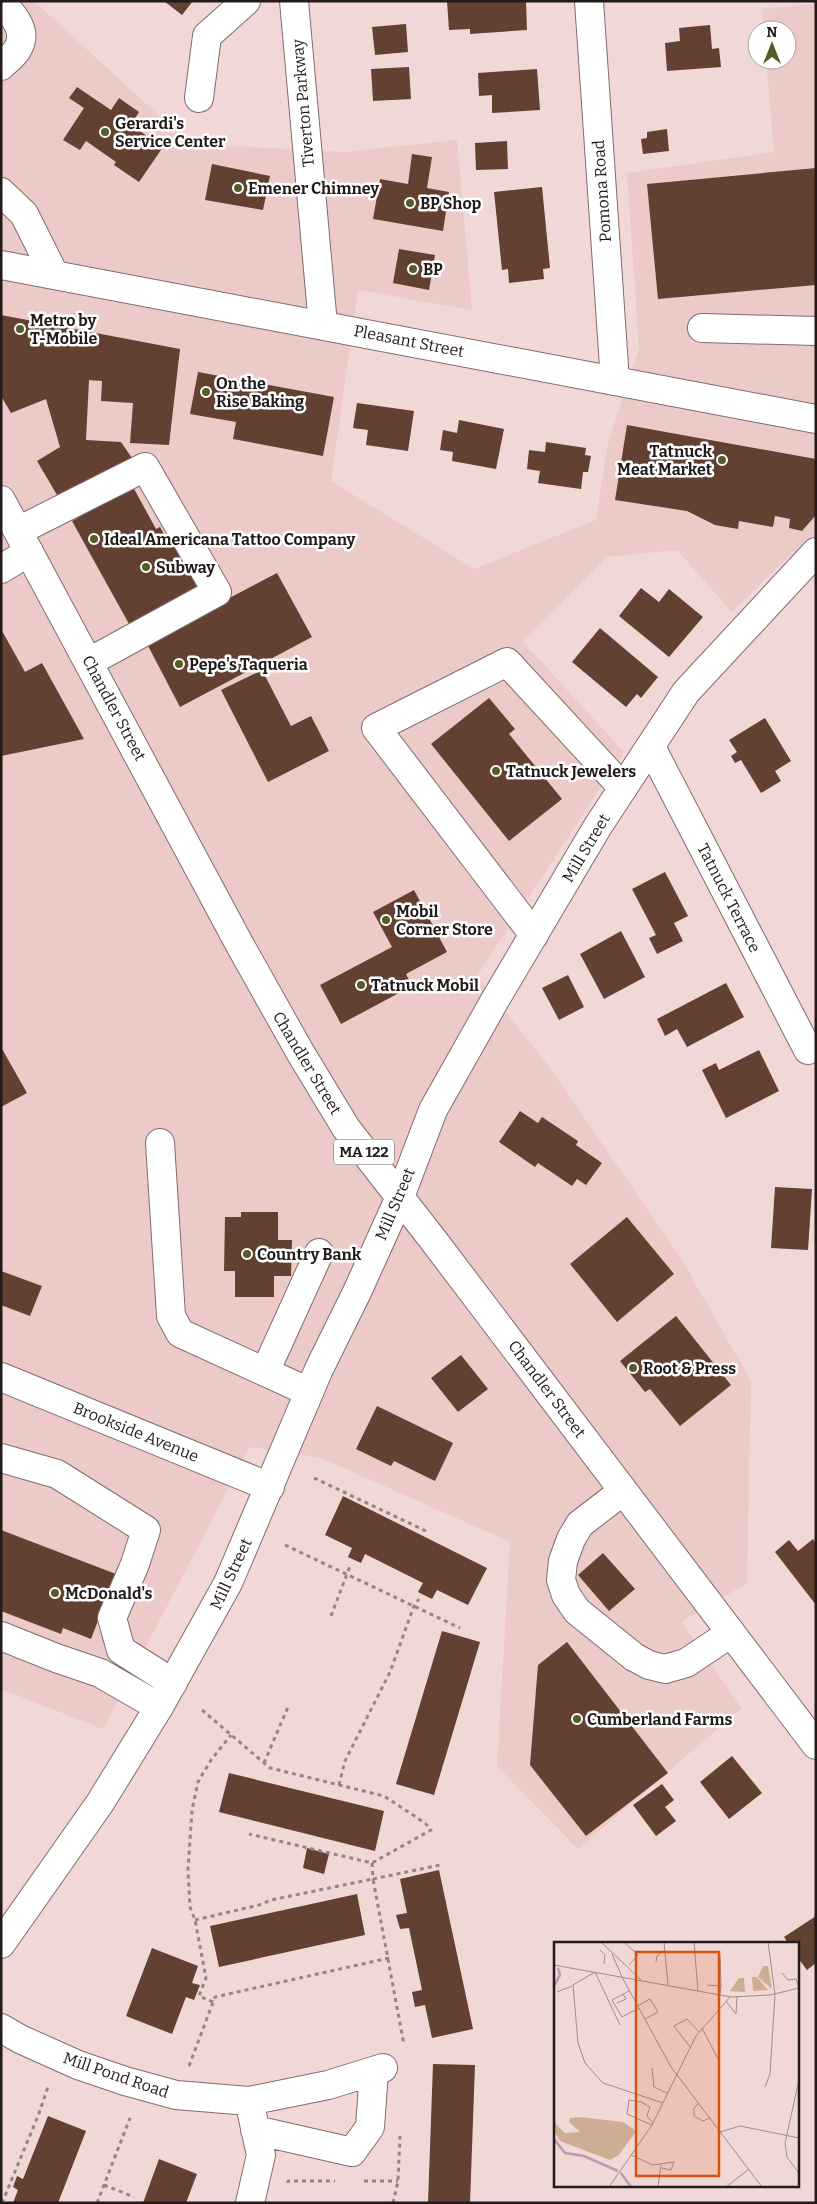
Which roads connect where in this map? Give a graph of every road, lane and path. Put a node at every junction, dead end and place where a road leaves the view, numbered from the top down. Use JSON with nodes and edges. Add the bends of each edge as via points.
{"nodes":[{"id":1,"x":246,"y":1,"type":"edge"},
{"id":2,"x":294,"y":1,"type":"edge"},
{"id":3,"x":589,"y":1,"type":"edge"},
{"id":4,"x":1,"y":3,"type":"edge"},
{"id":5,"x":1,"y":66,"type":"edge"},
{"id":6,"x":199,"y":98,"type":"dead end"},
{"id":7,"x":1,"y":192,"type":"edge"},
{"id":8,"x":1,"y":265,"type":"edge"},
{"id":9,"x":54,"y":274,"type":"junction"},
{"id":10,"x":323,"y":325,"type":"junction"},
{"id":11,"x":702,"y":328,"type":"dead end"},
{"id":12,"x":816,"y":331,"type":"edge"},
{"id":13,"x":615,"y":381,"type":"junction"},
{"id":14,"x":816,"y":419,"type":"edge"},
{"id":15,"x":1,"y":500,"type":"edge"},
{"id":16,"x":24,"y":541,"type":"junction"},
{"id":17,"x":816,"y":552,"type":"edge"},
{"id":18,"x":1,"y":569,"type":"edge"},
{"id":19,"x":89,"y":662,"type":"junction"},
{"id":20,"x":651,"y":747,"type":"junction"},
{"id":21,"x":624,"y":788,"type":"junction"},
{"id":22,"x":534,"y":935,"type":"junction"},
{"id":23,"x":808,"y":1050,"type":"dead end"},
{"id":24,"x":160,"y":1143,"type":"dead end"},
{"id":25,"x":400,"y":1197,"type":"junction"},
{"id":26,"x":319,"y":1253,"type":"dead end"},
{"id":27,"x":265,"y":1372,"type":"junction"},
{"id":28,"x":1,"y":1377,"type":"edge"},
{"id":29,"x":309,"y":1392,"type":"junction"},
{"id":30,"x":1,"y":1458,"type":"edge"},
{"id":31,"x":314,"y":1478,"type":"dead end"},
{"id":32,"x":270,"y":1487,"type":"junction"},
{"id":33,"x":623,"y":1490,"type":"junction"},
{"id":34,"x":426,"y":1531,"type":"dead end"},
{"id":35,"x":285,"y":1545,"type":"dead end"},
{"id":36,"x":350,"y":1566,"type":"dead end"},
{"id":37,"x":346,"y":1574,"type":"junction"},
{"id":38,"x":419,"y":1600,"type":"dead end"},
{"id":39,"x":414,"y":1606,"type":"junction"},
{"id":40,"x":331,"y":1616,"type":"dead end"},
{"id":41,"x":460,"y":1628,"type":"dead end"},
{"id":42,"x":731,"y":1633,"type":"junction"},
{"id":43,"x":1,"y":1636,"type":"edge"},
{"id":44,"x":173,"y":1683,"type":"junction"},
{"id":45,"x":159,"y":1707,"type":"junction"},
{"id":46,"x":288,"y":1707,"type":"dead end"},
{"id":47,"x":202,"y":1710,"type":"dead end"},
{"id":48,"x":231,"y":1735,"type":"junction"},
{"id":49,"x":816,"y":1745,"type":"edge"},
{"id":50,"x":264,"y":1763,"type":"junction"},
{"id":51,"x":339,"y":1785,"type":"junction"},
{"id":52,"x":248,"y":1834,"type":"dead end"},
{"id":53,"x":372,"y":1864,"type":"junction"},
{"id":54,"x":440,"y":1865,"type":"dead end"},
{"id":55,"x":373,"y":1879,"type":"junction"},
{"id":56,"x":195,"y":1920,"type":"junction"},
{"id":57,"x":1,"y":1944,"type":"edge"},
{"id":58,"x":389,"y":1958,"type":"junction"},
{"id":59,"x":213,"y":2002,"type":"junction"},
{"id":60,"x":1,"y":2028,"type":"edge"},
{"id":61,"x":405,"y":2050,"type":"dead end"},
{"id":62,"x":189,"y":2066,"type":"dead end"},
{"id":63,"x":50,"y":2081,"type":"dead end"},
{"id":64,"x":249,"y":2101,"type":"junction"},
{"id":65,"x":130,"y":2118,"type":"dead end"},
{"id":66,"x":255,"y":2130,"type":"junction"},
{"id":67,"x":400,"y":2134,"type":"dead end"},
{"id":68,"x":104,"y":2185,"type":"junction"},
{"id":69,"x":134,"y":2197,"type":"dead end"},
{"id":70,"x":2,"y":2203,"type":"edge"},
{"id":71,"x":96,"y":2203,"type":"edge"},
{"id":72,"x":250,"y":2203,"type":"edge"},
{"id":73,"x":393,"y":2203,"type":"edge"}],
"edges":[{"from":1,"to":6,"type":"main road","via":[[207,36]]},
{"from":2,"to":10,"type":"main road","name":"Tiverton Parkway"},
{"from":3,"to":13,"type":"main road","name":"Pomona Road"},
{"from":4,"to":5,"type":"main road","via":[[20,26],[21,38],[18,48]]},
{"from":7,"to":9,"type":"main road","via":[[24,214]]},
{"from":8,"to":9,"type":"main road","name":"Pleasant Street"},
{"from":9,"to":10,"type":"main road","name":"Pleasant Street"},
{"from":10,"to":13,"type":"main road","name":"Pleasant Street"},
{"from":11,"to":12,"type":"main road"},
{"from":13,"to":14,"type":"main road","name":"Pleasant Street"},
{"from":15,"to":16,"type":"main road","name":"Chandler Street","number":"MA 122"},
{"from":16,"to":18,"type":"main road"},
{"from":16,"to":19,"type":"main road","name":"Chandler Street","number":"MA 122"},
{"from":16,"to":19,"type":"main road","via":[[144,467],[217,592]]},
{"from":17,"to":20,"type":"main road","name":"Mill Street","via":[[686,692]]},
{"from":19,"to":25,"type":"main road","name":"Chandler Street","number":"MA 122","via":[[300,1052],[346,1128]]},
{"from":20,"to":21,"type":"main road","name":"Mill Street"},
{"from":20,"to":23,"type":"main road","name":"Tatnuck Terrace"},
{"from":21,"to":22,"type":"main road","name":"Mill Street"},
{"from":21,"to":22,"type":"main road","via":[[507,662],[376,728]]},
{"from":22,"to":25,"type":"main road","name":"Mill Street","via":[[433,1110]]},
{"from":24,"to":27,"type":"main road","via":[[171,1316],[180,1333]]},
{"from":25,"to":29,"type":"main road","name":"Mill Street"},
{"from":25,"to":33,"type":"main road","name":"Chandler Street","number":"MA 122"},
{"from":26,"to":27,"type":"main road"},
{"from":27,"to":29,"type":"main road"},
{"from":28,"to":32,"type":"main road","name":"Brookside Avenue"},
{"from":29,"to":32,"type":"main road","name":"Mill Street"},
{"from":30,"to":44,"type":"main road","via":[[56,1474],[146,1530],[112,1618],[121,1650]]},
{"from":31,"to":34,"type":"path"},
{"from":32,"to":44,"type":"main road","name":"Mill Street","via":[[228,1583]]},
{"from":33,"to":42,"type":"main road","name":"Chandler Street","number":"MA 122"},
{"from":33,"to":42,"type":"main road","via":[[580,1524],[571,1539],[563,1561],[561,1580],[577,1611],[634,1657],[649,1666],[665,1669],[686,1663]]},
{"from":35,"to":37,"type":"path"},
{"from":36,"to":37,"type":"path"},
{"from":37,"to":39,"type":"path"},
{"from":37,"to":40,"type":"path"},
{"from":38,"to":39,"type":"path"},
{"from":39,"to":41,"type":"path"},
{"from":39,"to":51,"type":"path","via":[[390,1672],[345,1761]]},
{"from":42,"to":49,"type":"main road","name":"Chandler Street","number":"MA 122"},
{"from":43,"to":45,"type":"main road","via":[[100,1673]]},
{"from":44,"to":45,"type":"main road","name":"Mill Street"},
{"from":45,"to":57,"type":"main road","name":"Mill Street","via":[[100,1803]]},
{"from":46,"to":50,"type":"path"},
{"from":47,"to":48,"type":"path"},
{"from":48,"to":50,"type":"path"},
{"from":48,"to":56,"type":"path","via":[[198,1782],[192,1810],[188,1870],[190,1908]]},
{"from":50,"to":51,"type":"path","via":[[270,1768]]},
{"from":51,"to":53,"type":"path","via":[[384,1796],[426,1823],[431,1830]]},
{"from":52,"to":53,"type":"path"},
{"from":53,"to":55,"type":"path"},
{"from":54,"to":55,"type":"path"},
{"from":55,"to":56,"type":"path"},
{"from":55,"to":58,"type":"path"},
{"from":56,"to":59,"type":"path","via":[[206,1978],[199,1996]]},
{"from":58,"to":59,"type":"path","via":[[215,1997]]},
{"from":58,"to":61,"type":"path"},
{"from":59,"to":62,"type":"path"},
{"from":60,"to":64,"type":"main road","name":"Mill Pond Road","via":[[78,2065],[125,2081],[176,2095]]},
{"from":63,"to":70,"type":"path"},
{"from":64,"to":66,"type":"main road"},
{"from":64,"to":66,"type":"main road","name":"Mill Pond Road","via":[[328,2085],[379,2070],[370,2127],[352,2152]]},
{"from":65,"to":68,"type":"path"},
{"from":66,"to":72,"type":"main road","via":[[260,2155]]},
{"from":67,"to":73,"type":"path","via":[[398,2181]]},
{"from":68,"to":69,"type":"path"},
{"from":68,"to":71,"type":"path"}]}
